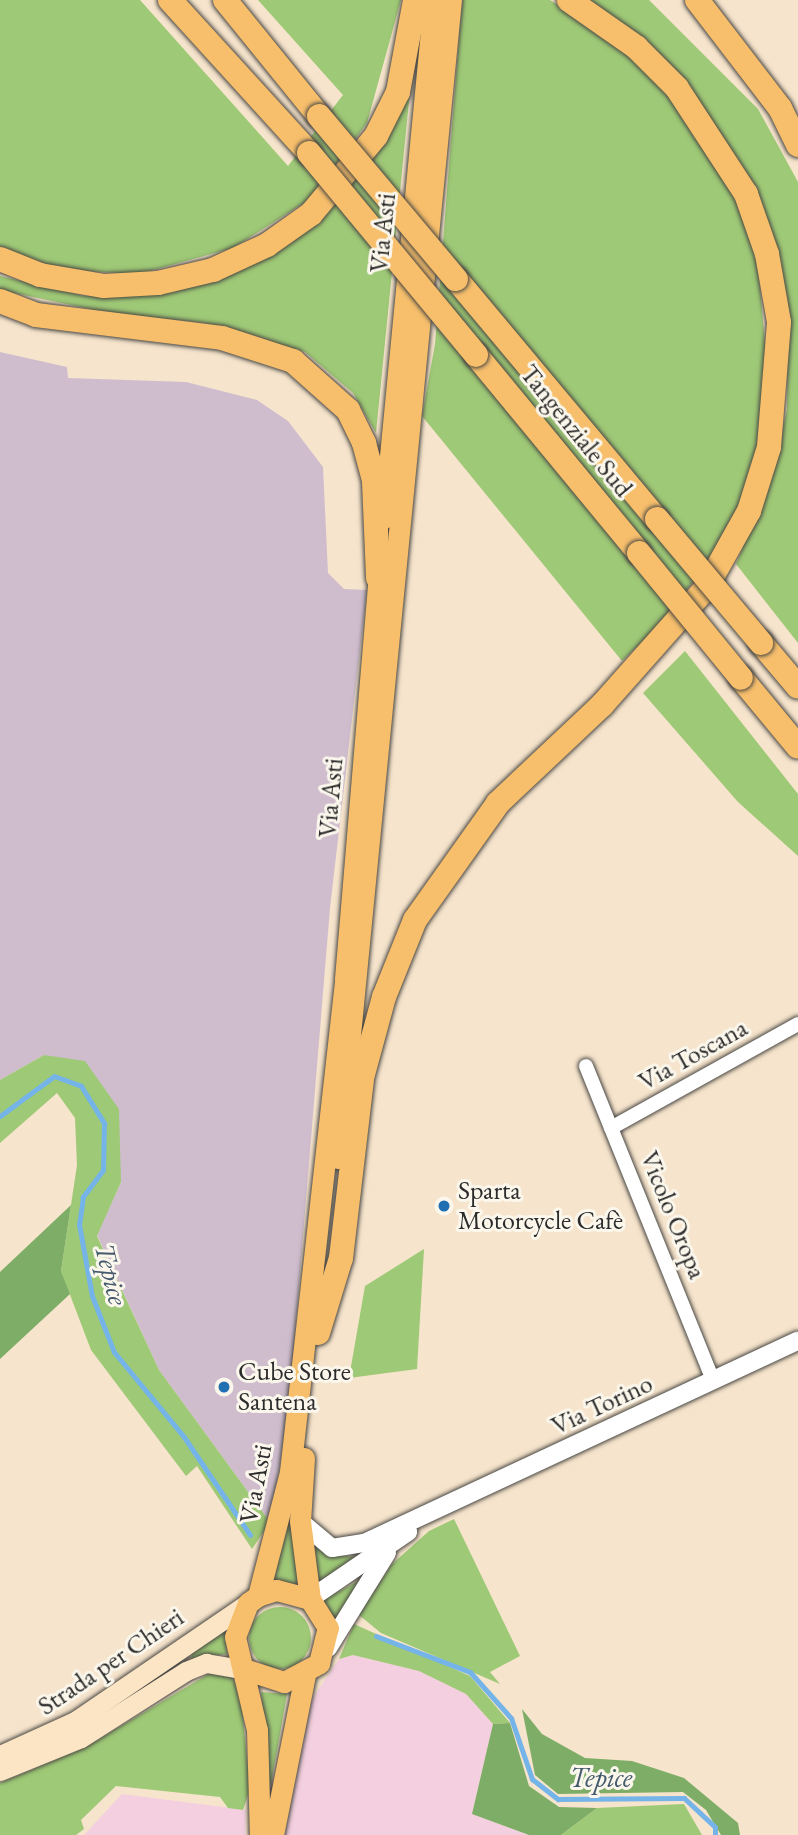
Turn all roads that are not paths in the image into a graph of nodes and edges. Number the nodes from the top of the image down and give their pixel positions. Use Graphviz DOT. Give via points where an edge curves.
graph roads {
  1 [pos="170,0"];
  2 [pos="187,0"];
  3 [pos="225,0"];
  4 [pos="415,0"];
  5 [pos="434,0"];
  6 [pos="451,0"];
  7 [pos="569,0"];
  8 [pos="697,0"];
  9 [pos="798,145"];
  10 [pos="309,153"];
  11 [pos="0,259"];
  12 [pos="0,301"];
  13 [pos="378,578"];
  14 [pos="798,687"];
  15 [pos="798,747"];
  16 [pos="798,1024"];
  17 [pos="586,1066"];
  18 [pos="611,1128"];
  19 [pos="318,1333"];
  20 [pos="798,1341"];
  21 [pos="713,1381"];
  22 [pos="429,1517"];
  23 [pos="300,1521"];
  24 [pos="395,1542"];
  25 [pos="310,1599"];
  26 [pos="253,1600"];
  27 [pos="328,1648"];
  28 [pos="247,1670"];
  29 [pos="305,1675"];
  30 [pos="0,1755"];
  31 [pos="0,1771"];
  32 [pos="260,1835"];
  33 [pos="273,1835"];
  1 -- 10 [label="highway"];
  2 -- 10 [label="highway"];
  3 -- 14 [label="highway, Tangenziale Sud, bridge"];
  4 -- 11 [label="highway" via="398,92 376,135 311,214 267,245 213,270 158,283 104,286 40,275"];
  5 -- 13 [label="main road, Via Asti"];
  6 -- 19 [label="main road, Via Asti" via="361,966"];
  7 -- 19 [label="highway" via="636,47 677,88 746,194 767,254 779,322 769,447 748,511 706,588 602,705 498,803 415,920 384,997 362,1078 341,1258"];
  8 -- 9 [label="highway" via="780,108"];
  10 -- 15 [label="highway, Tangenziale Sud, bridge"];
  12 -- 13 [label="highway" via="36,315 222,338 293,361 348,410 364,443 374,481"];
  13 -- 26 [label="main road, Via Asti" via="345,979 290,1472"];
  16 -- 18 [label="street, Via Toscana"];
  17 -- 18 [label="street, Vicolo Oropa"];
  18 -- 21 [label="street, Vicolo Oropa"];
  19 -- 23 [label="main road, Via Asti"];
  20 -- 21 [label="street, Via Torino"];
  21 -- 22 [label="street, Via Torino"];
  22 -- 23 [label="street, Via Torino" via="342,1549 322,1544"];
  22 -- 24 [label="street, Via Torino"];
  23 -- 25 [label="main road, Via Asti"];
  24 -- 25 [label="street, Via Torino"];
  24 -- 27 [label="street, Via Torino"];
  25 -- 26 [label="main road" via="276,1590"];
  25 -- 27 [label="main road" via="328,1628"];
  26 -- 28 [label="main road" via="235,1637"];
  26 -- 30 [label="main road, Strada per Chieri" via="75,1721"];
  27 -- 29 [label="main road"];
  28 -- 29 [label="main road" via="284,1682"];
  28 -- 31 [label="main road, Strada per Chieri" via="206,1663 186,1671 81,1738"];
  28 -- 32 [label="main road"];
  29 -- 33 [label="main road"];
}
